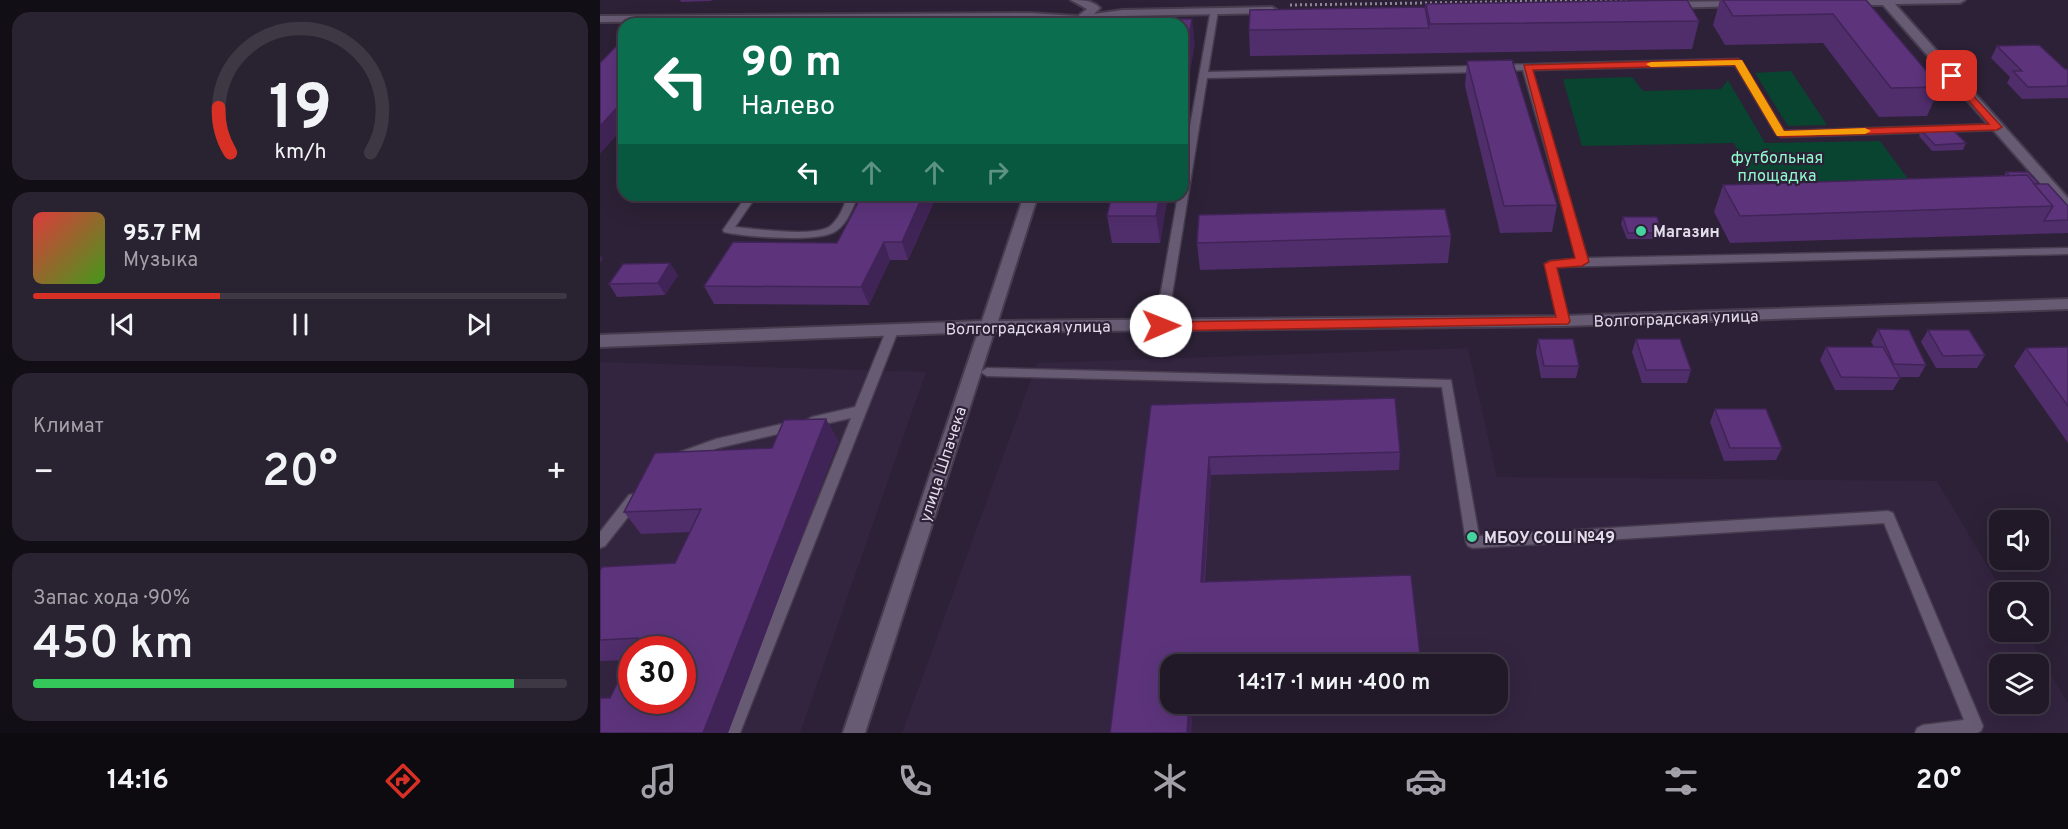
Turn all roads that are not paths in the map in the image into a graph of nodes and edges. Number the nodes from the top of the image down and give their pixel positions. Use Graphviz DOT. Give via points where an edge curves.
graph roads {
  1 [pos="1071,0"];
  2 [pos="1076,0"];
  3 [pos="1960,0"];
  4 [pos="1886,1"];
  5 [pos="1839,2"];
  6 [pos="1757,3"];
  7 [pos="1650,5"];
  8 [pos="1285,8"];
  9 [pos="1214,11"];
  10 [pos="1040,17"];
  11 [pos="964,18"];
  12 [pos="1047,18"];
  13 [pos="1082,18"];
  14 [pos="1097,18"];
  15 [pos="600,19"];
  16 [pos="618,19"];
  17 [pos="1527,68"];
  18 [pos="1203,75"];
  19 [pos="1997,127"];
  20 [pos="1188,165"];
  21 [pos="748,201"];
  22 [pos="850,201"];
  23 [pos="1029,201"];
  24 [pos="1182,201"];
  25 [pos="2068,206"];
  26 [pos="2068,251"];
  27 [pos="1582,262"];
  28 [pos="2068,304"];
  29 [pos="1563,321"];
  30 [pos="1161,326"];
  31 [pos="988,327"];
  32 [pos="892,331"];
  33 [pos="600,341"];
  34 [pos="987,372"];
  35 [pos="860,411"];
  36 [pos="671,462"];
  37 [pos="640,492"];
  38 [pos="600,542"];
  39 [pos="732,733"];
  40 [pos="854,733"];
  41 [pos="1923,733"];
  1 -- 10 [label="street"];
  2 -- 13 [label="street" via="1095,8"];
  3 -- 4 [label="street"];
  4 -- 5 [label="street"];
  4 -- 19 [label="street"];
  6 -- 7 [label="street"];
  8 -- 9 [label="street"];
  9 -- 14 [label="street" via="1122,13"];
  9 -- 18 [label="lane"];
  10 -- 11 [label="street"];
  10 -- 12 [label="street"];
  15 -- 16 [label="street"];
  17 -- 18 [label="lane"];
  17 -- 19 [label="lane" via="1738,62 1781,134"];
  17 -- 27 [label="lane"];
  18 -- 20 [label="lane"];
  19 -- 25 [label="street"];
  21 -- 22 [label="lane" via="728,230 831,230 843,219"];
  23 -- 31 [label="street, улица Шпачека"];
  24 -- 30 [label="lane"];
  26 -- 27 [label="lane"];
  27 -- 29 [label="lane" via="1550,264"];
  28 -- 29 [label="street, Волгоградская улица"];
  29 -- 30 [label="street, Волгоградская улица"];
  30 -- 31 [label="street, Волгоградская улица"];
  31 -- 32 [label="street, Волгоградская улица"];
  31 -- 40 [label="street, улица Шпачека"];
  32 -- 33 [label="street, Волгоградская улица"];
  32 -- 35 [label="lane"];
  34 -- 41 [label="lane" via="1447,383 1473,542 1888,517 1975,726"];
  35 -- 36 [label="lane" via="716,444"];
  35 -- 39 [label="lane"];
  37 -- 38 [label="lane"];
}
